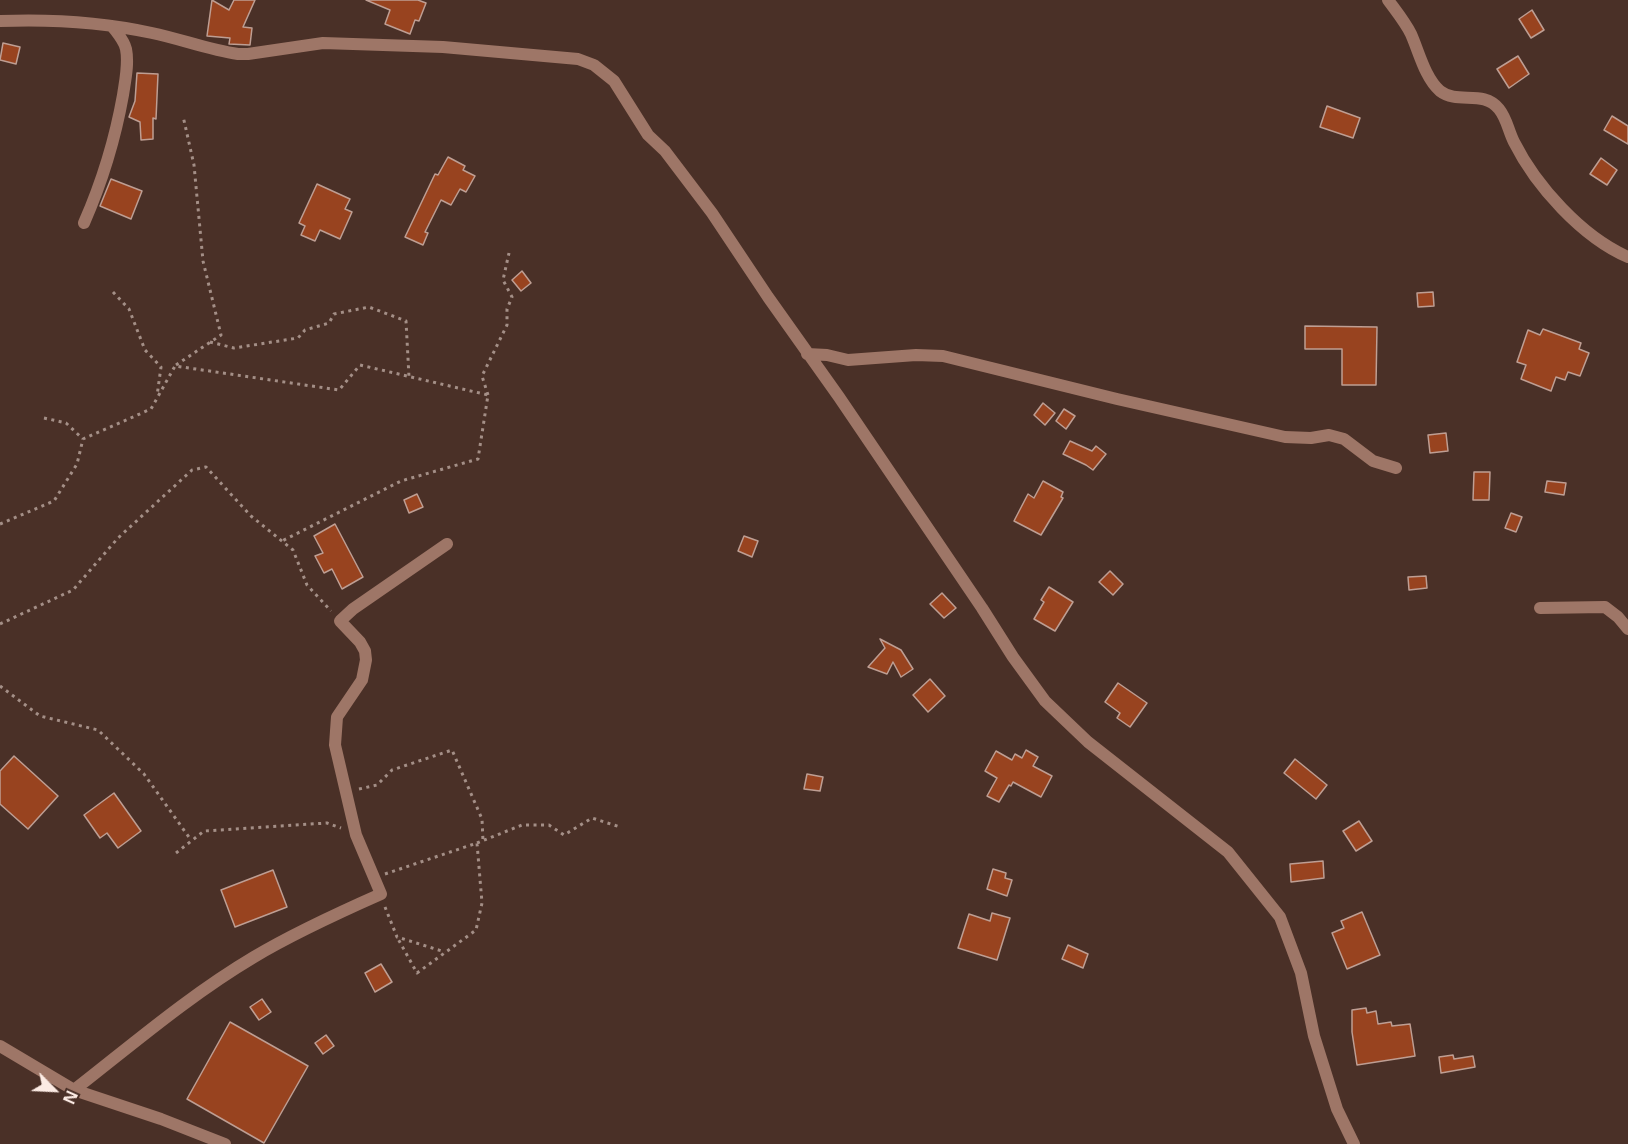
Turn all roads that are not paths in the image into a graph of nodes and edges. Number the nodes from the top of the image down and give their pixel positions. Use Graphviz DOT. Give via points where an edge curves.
graph roads {
  1 [pos="1388,0"];
  2 [pos="0,21"];
  3 [pos="112,26"];
  4 [pos="84,223"];
  5 [pos="1628,257"];
  6 [pos="807,354"];
  7 [pos="1396,468"];
  8 [pos="447,544"];
  9 [pos="1540,608"];
  10 [pos="1628,629"];
  11 [pos="0,1047"];
  12 [pos="74,1090"];
  13 [pos="225,1144"];
  14 [pos="1354,1144"];
  1 -- 5 [label="street" via="1440,90 1452,97 1481,98 1497,106 1514,141 1551,196 1578,224"];
  2 -- 3 [label="street"];
  3 -- 4 [label="street" via="126,50 126,80 107,163"];
  3 -- 6 [label="street" via="238,54 323,43 361,44 578,59 594,65 614,81 648,135 712,213"];
  6 -- 7 [label="street" via="848,360 916,354 943,356 1285,437 1329,435 1344,439 1373,461"];
  6 -- 14 [label="street" via="1046,701 1088,742 1228,852 1280,917 1301,973 1314,1036 1337,1109"];
  8 -- 12 [label="street" via="340,621 360,642 366,660 362,680 337,717 335,745 356,835 381,894 253,958 170,1014"];
  9 -- 10 [label="street" via="1605,607"];
  11 -- 12 [label="street"];
  12 -- 13 [label="street"];
}
